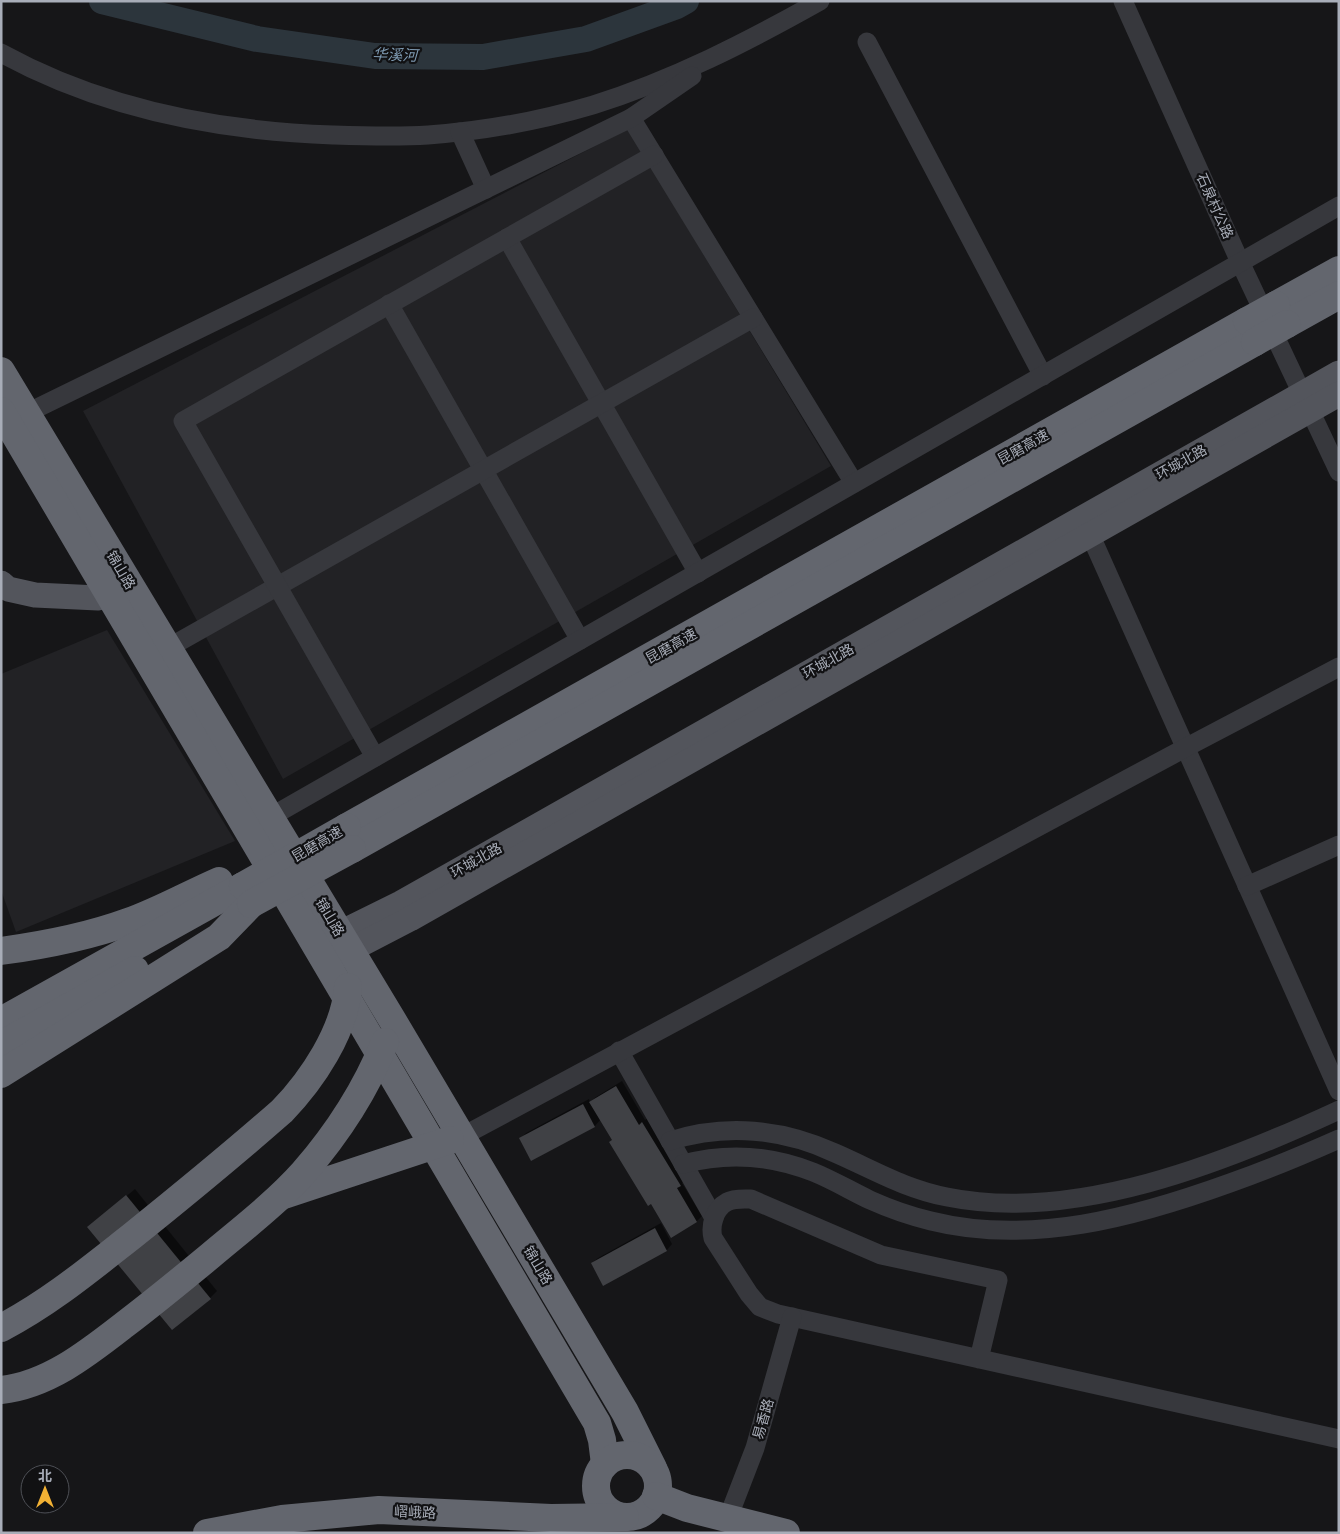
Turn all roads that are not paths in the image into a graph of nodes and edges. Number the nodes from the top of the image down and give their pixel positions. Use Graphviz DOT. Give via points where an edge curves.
graph roads {
  1 [pos="820,1"];
  2 [pos="1123,1"];
  3 [pos="867,42"];
  4 [pos="733,47"];
  5 [pos="1,53"];
  6 [pos="631,118"];
  7 [pos="460,132"];
  8 [pos="654,155"];
  9 [pos="486,188"];
  10 [pos="1339,206"];
  11 [pos="507,238"];
  12 [pos="1240,262"];
  13 [pos="1339,270"];
  14 [pos="1339,295"];
  15 [pos="389,304"];
  16 [pos="1282,314"];
  17 [pos="753,318"];
  18 [pos="1251,332"];
  19 [pos="1,370"];
  20 [pos="1339,373"];
  21 [pos="1043,376"];
  22 [pos="1339,394"];
  23 [pos="1306,402"];
  24 [pos="601,404"];
  25 [pos="14,412"];
  26 [pos="483,470"];
  27 [pos="1339,472"];
  28 [pos="854,484"];
  29 [pos="1086,526"];
  30 [pos="698,573"];
  31 [pos="1,584"];
  32 [pos="278,586"];
  33 [pos="120,590"];
  34 [pos="580,640"];
  35 [pos="168,648"];
  36 [pos="1339,667"];
  37 [pos="1185,748"];
  38 [pos="375,757"];
  39 [pos="259,824"];
  40 [pos="347,832"];
  41 [pos="1339,845"];
  42 [pos="1247,886"];
  43 [pos="243,888"];
  44 [pos="333,948"];
  45 [pos="1,951"];
  46 [pos="347,998"];
  47 [pos="1,1021"];
  48 [pos="392,1021"];
  49 [pos="1,1045"];
  50 [pos="619,1051"];
  51 [pos="380,1055"];
  52 [pos="1,1074"];
  53 [pos="1339,1091"];
  54 [pos="1339,1110"];
  55 [pos="461,1136"];
  56 [pos="1339,1139"];
  57 [pos="670,1141"];
  58 [pos="434,1146"];
  59 [pos="683,1164"];
  60 [pos="282,1195"];
  61 [pos="714,1218"];
  62 [pos="785,1316"];
  63 [pos="1,1328"];
  64 [pos="979,1359"];
  65 [pos="1,1390"];
  66 [pos="1339,1438"];
  67 [pos="653,1468"];
  68 [pos="601,1470"];
  69 [pos="641,1509"];
  70 [pos="551,1518"];
  71 [pos="721,1526"];
  72 [pos="207,1533"];
  73 [pos="786,1533"];
  1 -- 4 [label="street"];
  2 -- 12 [label="street, 石泉村公路"];
  3 -- 21 [label="street"];
  4 -- 6 [label="street"];
  4 -- 7 [label="street" via="670,76 594,104 522,123"];
  5 -- 7 [label="street" via="43,75 104,98 208,123 318,134 402,136"];
  6 -- 8 [label="street"];
  6 -- 9 [label="street"];
  7 -- 9 [label="street"];
  8 -- 11 [label="street"];
  8 -- 17 [label="street"];
  9 -- 25 [label="street"];
  10 -- 12 [label="street"];
  11 -- 15 [label="street"];
  11 -- 24 [label="street"];
  12 -- 21 [label="street"];
  12 -- 23 [label="street, 石泉村公路"];
  13 -- 16 [label="highway, 昆磨高速"];
  14 -- 16 [label="highway, 昆磨高速"];
  15 -- 26 [label="street"];
  15 -- 32 [label="street" via="183,420"];
  16 -- 18 [label="highway, 昆磨高速, bridge"];
  17 -- 24 [label="street"];
  17 -- 28 [label="street"];
  18 -- 40 [label="highway, 昆磨高速"];
  18 -- 40 [label="highway, 昆磨高速" via="441,776"];
  19 -- 25 [label="highway, 锦山路"];
  20 -- 23 [label="main road, 环城北路"];
  21 -- 28 [label="street"];
  22 -- 23 [label="main road, 环城北路"];
  23 -- 27 [label="street, 石泉村公路"];
  23 -- 29 [label="main road, 环城北路"];
  24 -- 26 [label="street"];
  24 -- 30 [label="street"];
  25 -- 33 [label="highway, 锦山路"];
  26 -- 32 [label="street"];
  26 -- 34 [label="street"];
  28 -- 30 [label="street"];
  29 -- 37 [label="street"];
  29 -- 44 [label="main road, 环城北路" via="410,919"];
  30 -- 34 [label="street"];
  31 -- 33 [label="main road" via="35,596 98,598"];
  32 -- 35 [label="street"];
  32 -- 38 [label="street"];
  33 -- 35 [label="highway, 锦山路"];
  33 -- 39 [label="highway, 锦山路"];
  34 -- 38 [label="street"];
  35 -- 39 [label="highway, 锦山路"];
  36 -- 37 [label="street"];
  37 -- 42 [label="street"];
  37 -- 50 [label="street"];
  38 -- 39 [label="street"];
  39 -- 44 [label="highway, 锦山路"];
  40 -- 43 [label="highway, 昆磨高速, bridge"];
  41 -- 42 [label="street"];
  42 -- 53 [label="street"];
  43 -- 45 [label="highway" via="84,936"];
  43 -- 47 [label="highway, 昆磨高速"];
  43 -- 49 [label="highway, 昆磨高速"];
  43 -- 52 [label="highway" via="219,937"];
  44 -- 46 [label="highway, 锦山路"];
  44 -- 48 [label="highway, 锦山路"];
  46 -- 51 [label="highway, 锦山路"];
  46 -- 63 [label="highway" via="320,1061 282,1111 55,1296"];
  48 -- 51 [label="highway"];
  48 -- 55 [label="highway, 锦山路"];
  50 -- 55 [label="street"];
  50 -- 57 [label="street"];
  51 -- 58 [label="highway, 锦山路"];
  51 -- 60 [label="highway" via="341,1124"];
  54 -- 57 [label="street" via="1253,1146 1140,1185 1083,1197 1015,1204 947,1198 920,1191 812,1144 760,1131 709,1131"];
  55 -- 58 [label="highway"];
  55 -- 67 [label="highway, 锦山路" via="625,1412"];
  56 -- 59 [label="street" via="1263,1171 1165,1205 1096,1222 1028,1230 968,1228 916,1217 814,1173 774,1160 724,1156"];
  57 -- 59 [label="street"];
  58 -- 60 [label="highway"];
  58 -- 68 [label="highway, 锦山路" via="597,1423 602,1440"];
  59 -- 61 [label="street"];
  60 -- 65 [label="highway" via="111,1335 36,1382"];
  61 -- 62 [label="street" via="711,1231 714,1238 749,1294 760,1307"];
  61 -- 64 [label="street" via="728,1201 752,1199 881,1255 998,1280"];
  62 -- 64 [label="street"];
  62 -- 71 [label="street, 易香路" via="755,1448"];
  64 -- 66 [label="street"];
  67 -- 68 [label="highway" via="645,1460 630,1455 614,1457"];
  67 -- 69 [label="highway, 锦山路" via="658,1488"];
  68 -- 69 [label="highway, 锦山路" via="597,1494 600,1502 612,1513"];
  68 -- 70 [label="highway" via="574,1505"];
  69 -- 70 [label="highway, 嶍峨路"];
  69 -- 71 [label="highway, 嶍峨路" via="687,1508"];
  70 -- 72 [label="highway, 嶍峨路" via="379,1510 282,1518"];
  71 -- 73 [label="highway, 嶍峨路"];
}
